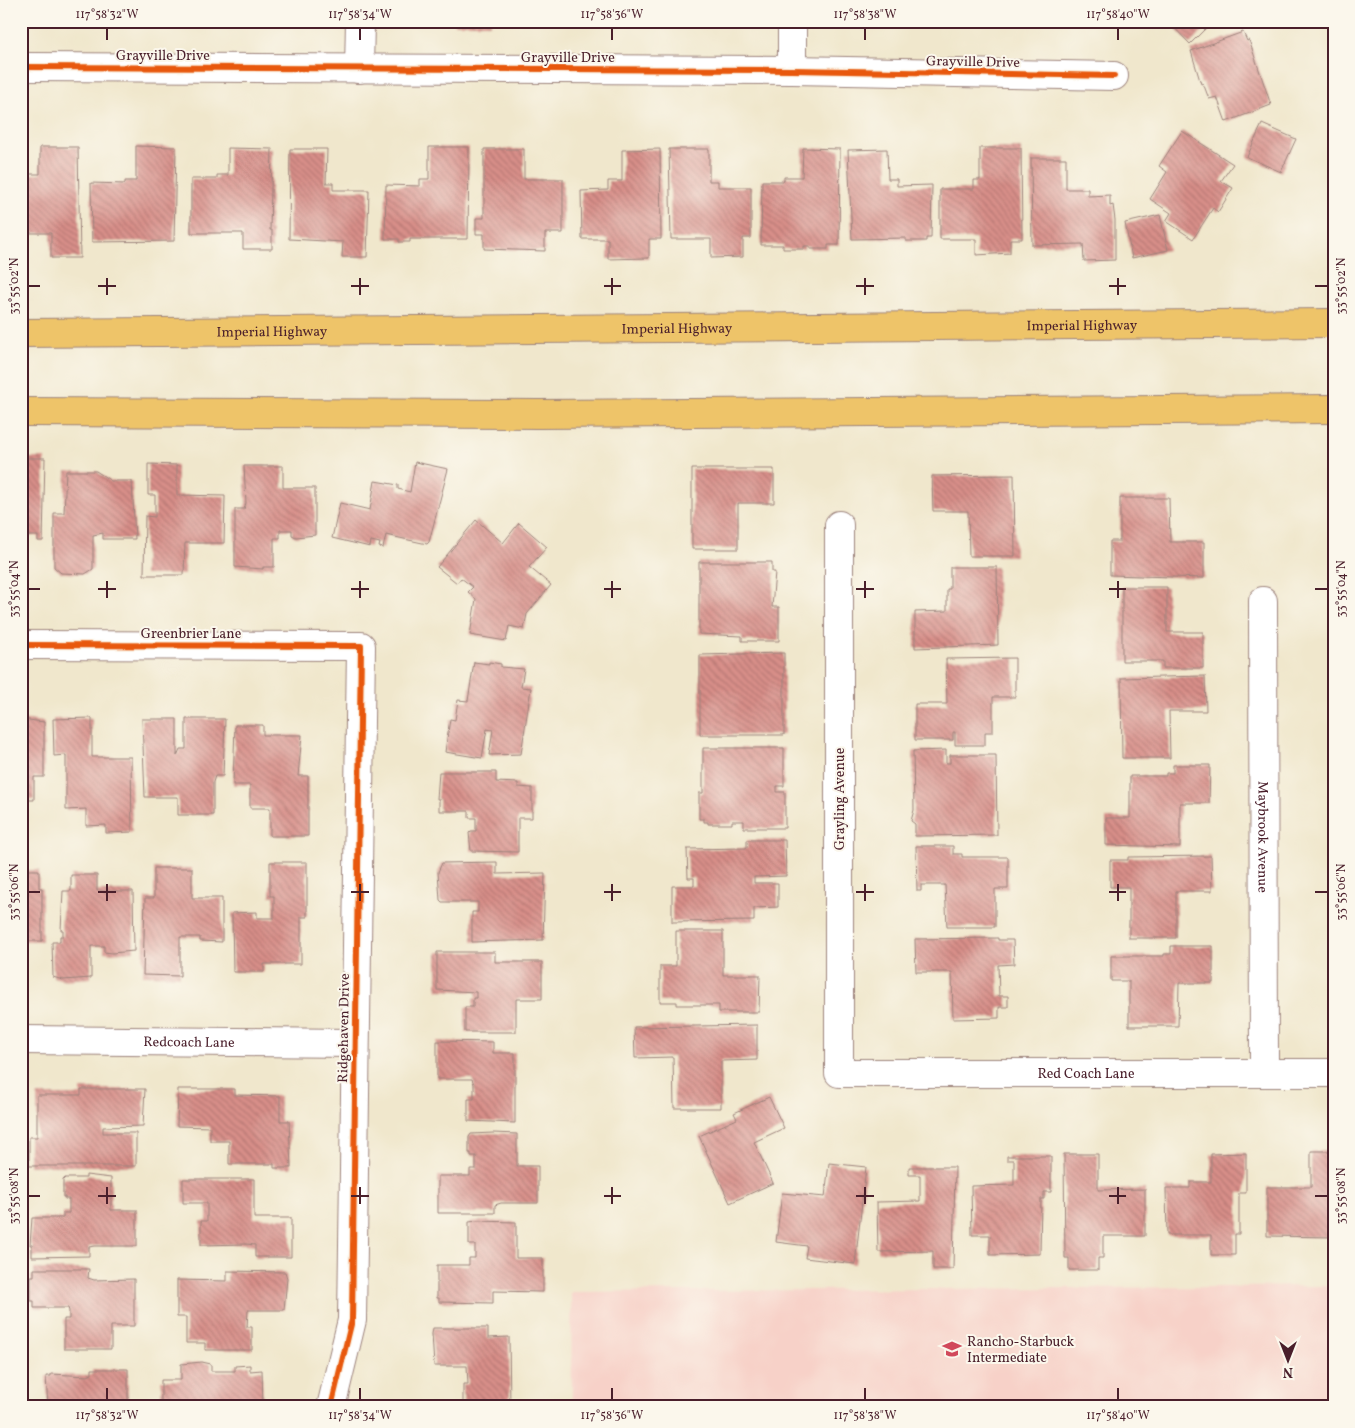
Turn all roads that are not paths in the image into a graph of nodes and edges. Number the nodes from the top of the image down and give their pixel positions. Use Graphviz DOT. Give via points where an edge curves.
graph roads {
  1 [pos="360,21"];
  2 [pos="792,21"];
  3 [pos="21,68"];
  4 [pos="359,69"];
  5 [pos="792,70"];
  6 [pos="1114,76"];
  7 [pos="1334,324"];
  8 [pos="21,333"];
  9 [pos="1334,409"];
  10 [pos="21,412"];
  11 [pos="839,525"];
  12 [pos="1263,601"];
  13 [pos="21,644"];
  14 [pos="361,646"];
  15 [pos="21,1040"];
  16 [pos="355,1043"];
  17 [pos="840,1073"];
  18 [pos="1264,1073"];
  19 [pos="1334,1073"];
  20 [pos="332,1407"];
  1 -- 4 [label="street"];
  2 -- 5 [label="street"];
  3 -- 4 [label="street, Grayville Drive"];
  4 -- 5 [label="street, Grayville Drive"];
  5 -- 6 [label="street, Grayville Drive"];
  7 -- 8 [label="main road, Imperial Highway"];
  9 -- 10 [label="main road" via="538,414"];
  11 -- 17 [label="street, Grayling Avenue"];
  12 -- 18 [label="street, Maybrook Avenue"];
  13 -- 14 [label="street, Greenbrier Lane"];
  14 -- 16 [label="street, Ridgehaven Drive"];
  15 -- 16 [label="street, Redcoach Lane"];
  16 -- 20 [label="street, Ridgehaven Drive" via="352,1320"];
  17 -- 18 [label="street, Red Coach Lane"];
  18 -- 19 [label="street, Red Coach Lane"];
}
